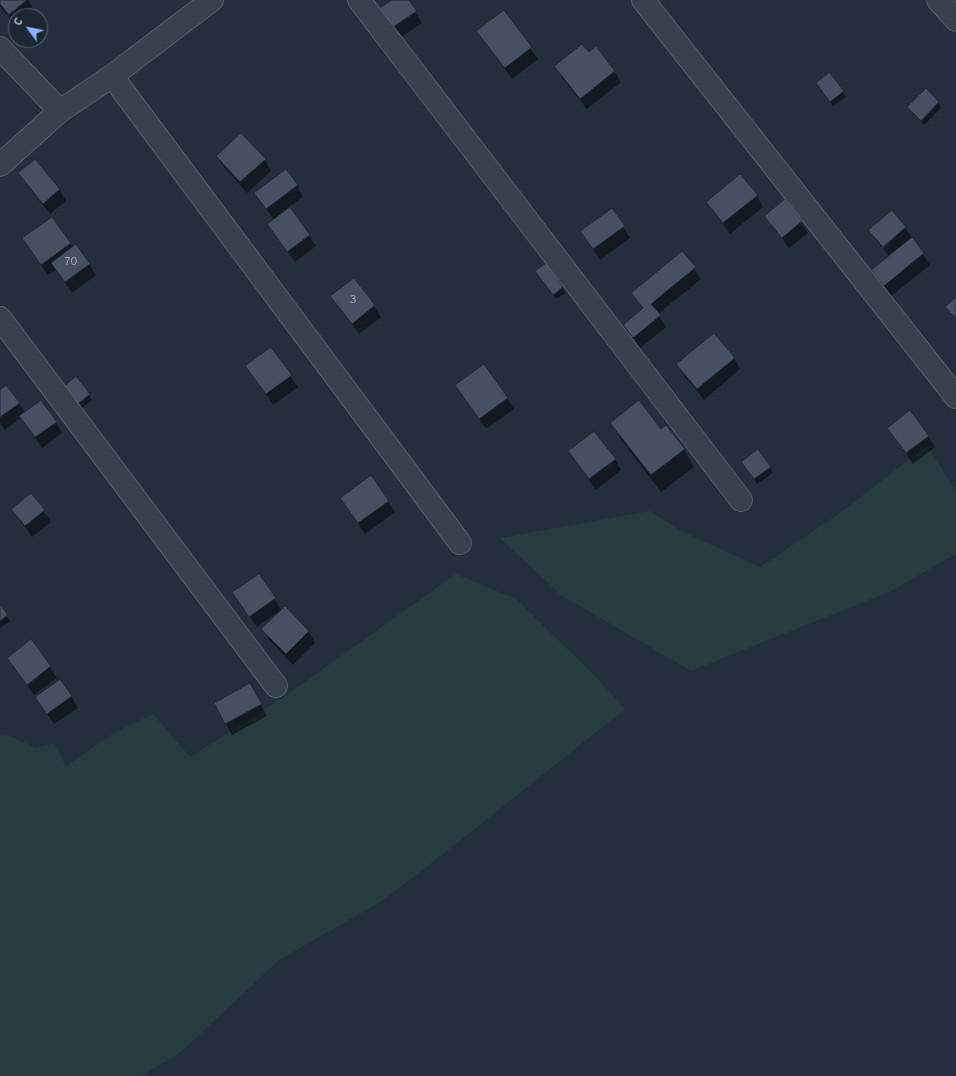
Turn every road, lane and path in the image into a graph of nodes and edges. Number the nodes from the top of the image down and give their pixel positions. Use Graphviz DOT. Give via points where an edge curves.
graph roads {
  1 [pos="212,0"];
  2 [pos="359,0"];
  3 [pos="643,0"];
  4 [pos="938,0"];
  5 [pos="956,20"];
  6 [pos="0,48"];
  7 [pos="112,76"];
  8 [pos="60,110"];
  9 [pos="0,165"];
  10 [pos="0,318"];
  11 [pos="956,397"];
  12 [pos="741,500"];
  13 [pos="460,543"];
  14 [pos="276,686"];
  1 -- 7 [label="street"];
  2 -- 12 [label="street"];
  3 -- 11 [label="street"];
  4 -- 5 [label="street"];
  6 -- 8 [label="street"];
  7 -- 8 [label="street"];
  7 -- 13 [label="street"];
  8 -- 9 [label="street"];
  10 -- 14 [label="street"];
}
